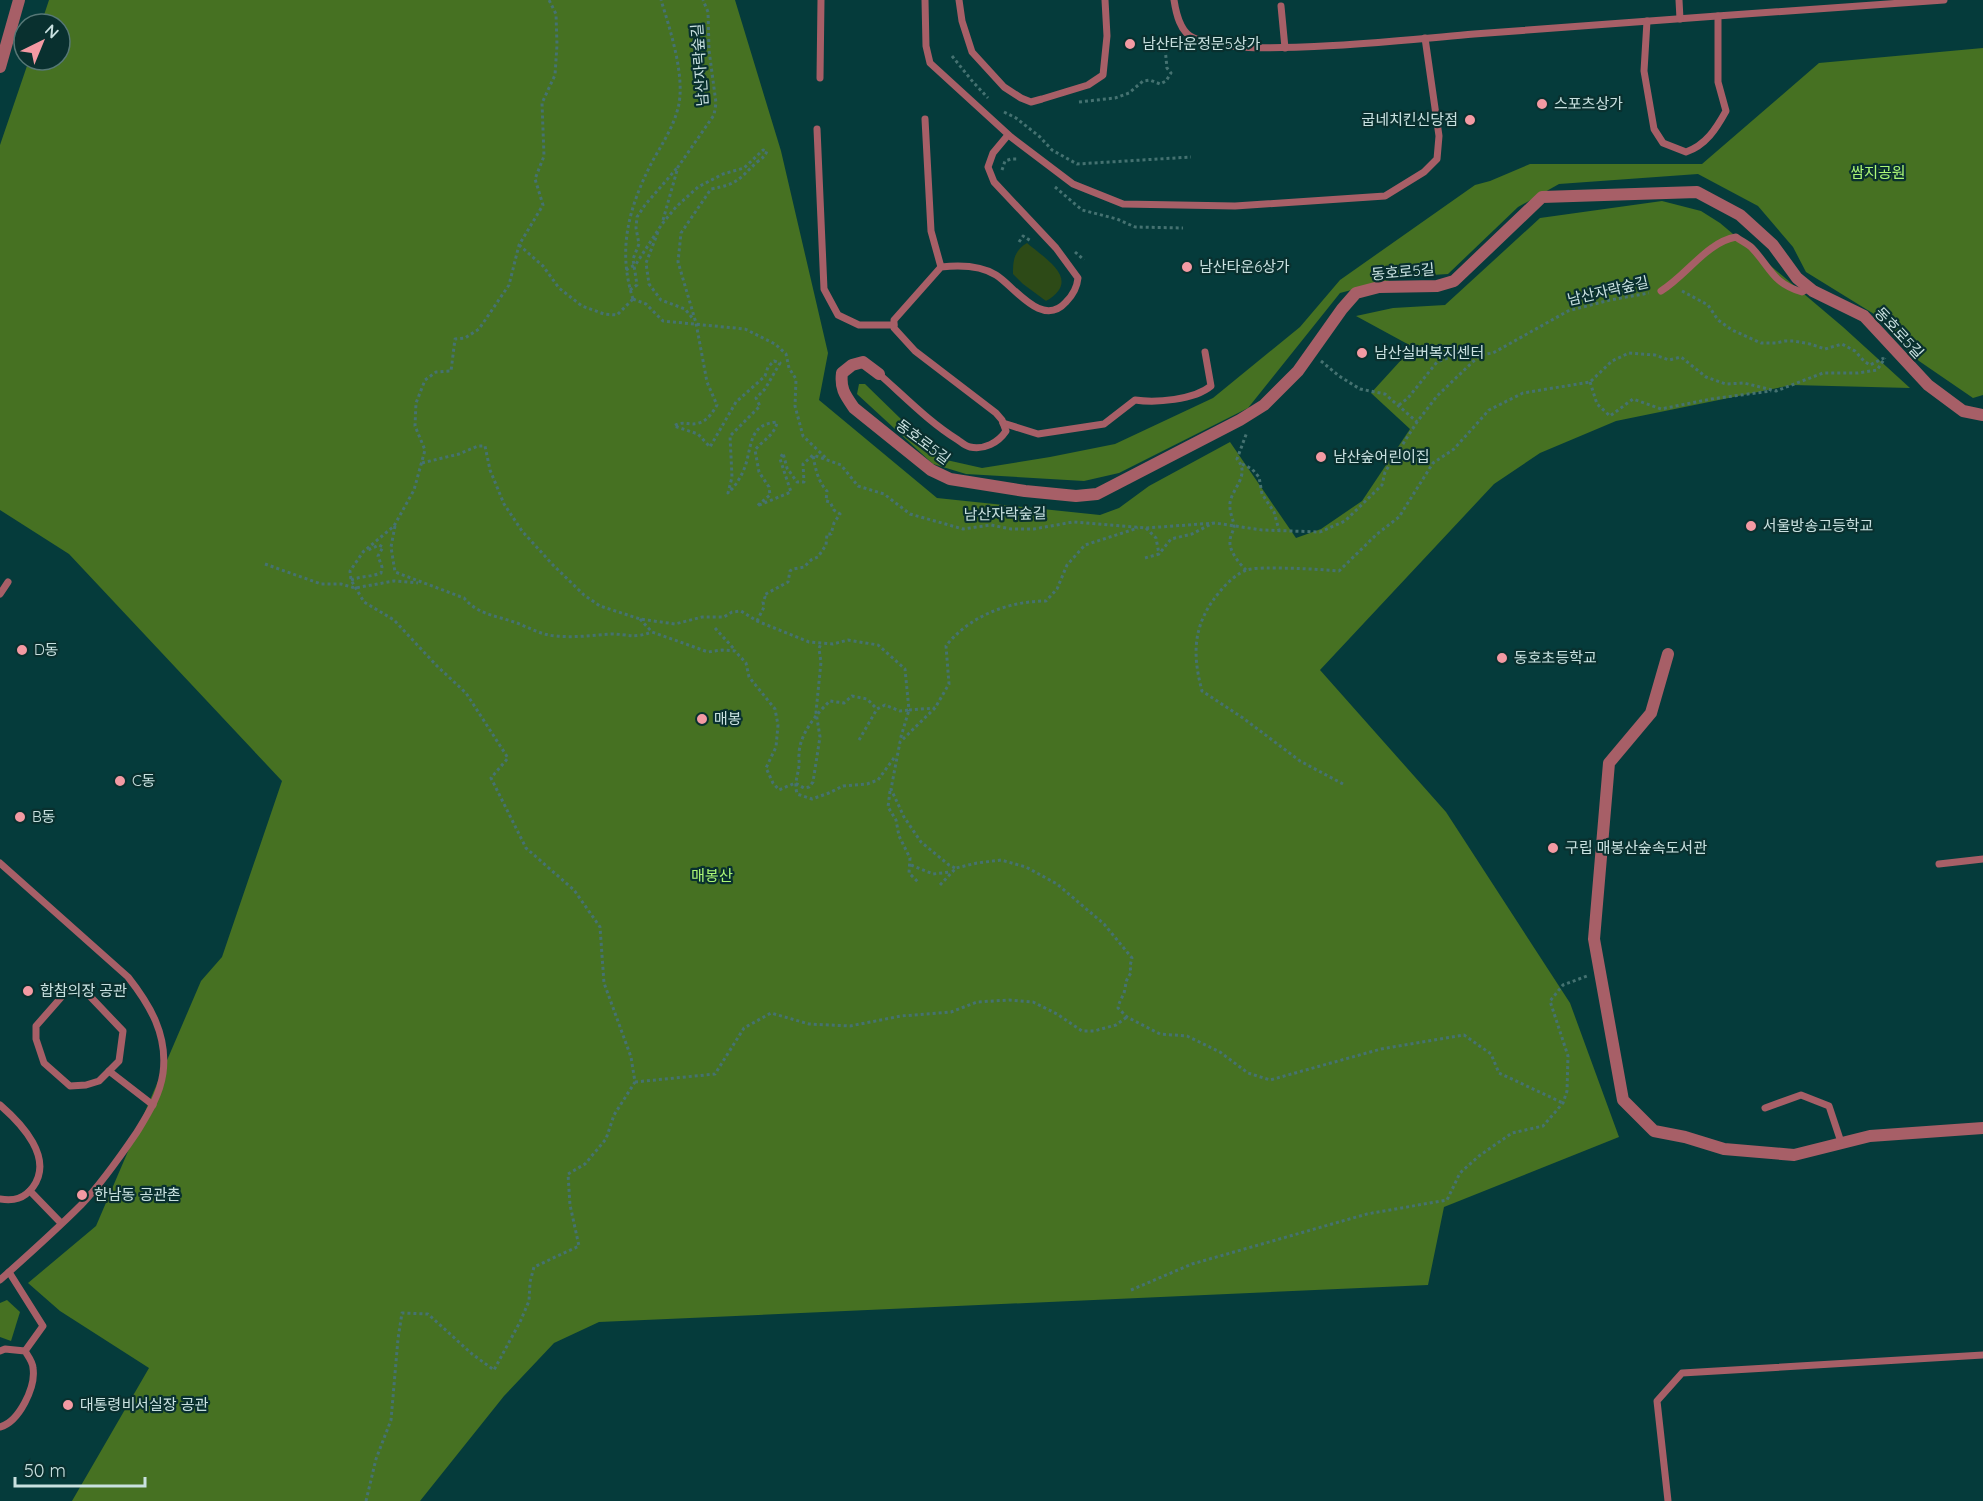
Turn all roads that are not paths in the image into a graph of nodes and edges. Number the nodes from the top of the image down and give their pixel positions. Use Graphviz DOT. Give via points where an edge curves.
graph roads {
  1 [pos="19,0"];
  2 [pos="821,0"];
  3 [pos="926,0"];
  4 [pos="959,0"];
  5 [pos="1105,0"];
  6 [pos="1174,0"];
  7 [pos="1679,0"];
  8 [pos="1944,0"];
  9 [pos="1281,6"];
  10 [pos="1718,16"];
  11 [pos="1680,19"];
  12 [pos="1647,21"];
  13 [pos="1425,38"];
  14 [pos="1285,48"];
  15 [pos="0,67"];
  16 [pos="820,78"];
  17 [pos="925,119"];
  18 [pos="817,129"];
  19 [pos="1008,135"];
  20 [pos="941,267"];
  21 [pos="1809,288"];
  22 [pos="1661,291"];
  23 [pos="894,325"];
  24 [pos="1205,352"];
  25 [pos="879,374"];
  26 [pos="1983,415"];
  27 [pos="1003,423"];
  28 [pos="8,582"];
  29 [pos="0,594"];
  30 [pos="1668,654"];
  31 [pos="1983,859"];
  32 [pos="0,863"];
  33 [pos="1939,864"];
  34 [pos="109,1071"];
  35 [pos="0,1105"];
  36 [pos="153,1105"];
  37 [pos="1765,1108"];
  38 [pos="1983,1128"];
  39 [pos="1841,1142"];
  40 [pos="30,1191"];
  41 [pos="0,1199"];
  42 [pos="61,1223"];
  43 [pos="9,1272"];
  44 [pos="0,1281"];
  45 [pos="0,1351"];
  46 [pos="25,1351"];
  47 [pos="1983,1355"];
  48 [pos="0,1427"];
  49 [pos="1668,1501"];
  1 -- 15 [label="street"];
  2 -- 16 [label="lane"];
  3 -- 19 [label="lane" via="930,63"];
  4 -- 5 [label="lane" via="972,52 1004,87 1031,102 1088,85 1103,75"];
  6 -- 14 [label="lane" via="1183,28 1194,38 1220,45"];
  7 -- 11 [label="lane"];
  8 -- 10 [label="lane"];
  9 -- 14 [label="lane"];
  10 -- 11 [label="lane"];
  10 -- 12 [label="lane" via="1718,82 1726,111 1699,147 1686,152 1663,142 1654,129 1644,71"];
  11 -- 12 [label="lane"];
  12 -- 13 [label="lane"];
  13 -- 14 [label="lane"];
  13 -- 19 [label="lane" via="1439,136 1437,159 1424,172 1385,196 1235,206 1124,204 1073,184"];
  17 -- 20 [label="lane" via="931,231"];
  18 -- 23 [label="lane" via="824,289 838,315 859,325"];
  19 -- 20 [label="lane" via="993,153 988,167 994,182 1056,248 1078,278 1072,296 1053,310 1035,308 997,275 982,269"];
  20 -- 23 [label="lane" via="894,320"];
  21 -- 22 [label="lane" via="1802,292 1791,289 1774,278 1751,247 1736,237 1724,239"];
  21 -- 25 [label="street, 동호로5길" via="1740,214 1697,192 1542,197 1454,281 1437,286 1379,287 1356,293 1298,371 1254,412 1097,494 1076,496 950,479 931,470 854,408 845,395 842,373 849,367 863,362"];
  21 -- 26 [label="street, 동호로5길" via="1864,316 1928,385 1963,411"];
  23 -- 27 [label="lane" via="915,351 996,413"];
  24 -- 27 [label="lane" via="1211,386 1202,394 1151,402 1135,400 1104,424 1038,434"];
  25 -- 27 [label="lane" via="944,433 967,447 981,448 1000,440 1006,431"];
  28 -- 29 [label="lane"];
  30 -- 39 [label="street" via="1651,713 1608,763 1594,939 1623,1100 1654,1131 1724,1149 1794,1155"];
  31 -- 33 [label="lane"];
  32 -- 36 [label="lane" via="128,977 144,997 159,1027 162,1043 163,1073"];
  34 -- 34 [label="lane" via="119,1061 123,1031 84,990 65,993 36,1026 44,1063 70,1086 99,1081"];
  34 -- 36 [label="lane"];
  35 -- 40 [label="lane" via="22,1126 38,1153 40,1173"];
  36 -- 42 [label="lane" via="117,1161"];
  37 -- 39 [label="lane" via="1801,1095 1829,1106"];
  38 -- 39 [label="street" via="1870,1136"];
  40 -- 41 [label="lane" via="19,1198"];
  40 -- 42 [label="lane"];
  42 -- 43 [label="lane"];
  43 -- 44 [label="lane"];
  43 -- 46 [label="lane" via="43,1326"];
  45 -- 46 [label="lane"];
  46 -- 48 [label="lane" via="34,1369 30,1392 11,1421"];
  47 -- 49 [label="lane" via="1683,1373 1657,1401"];
}
